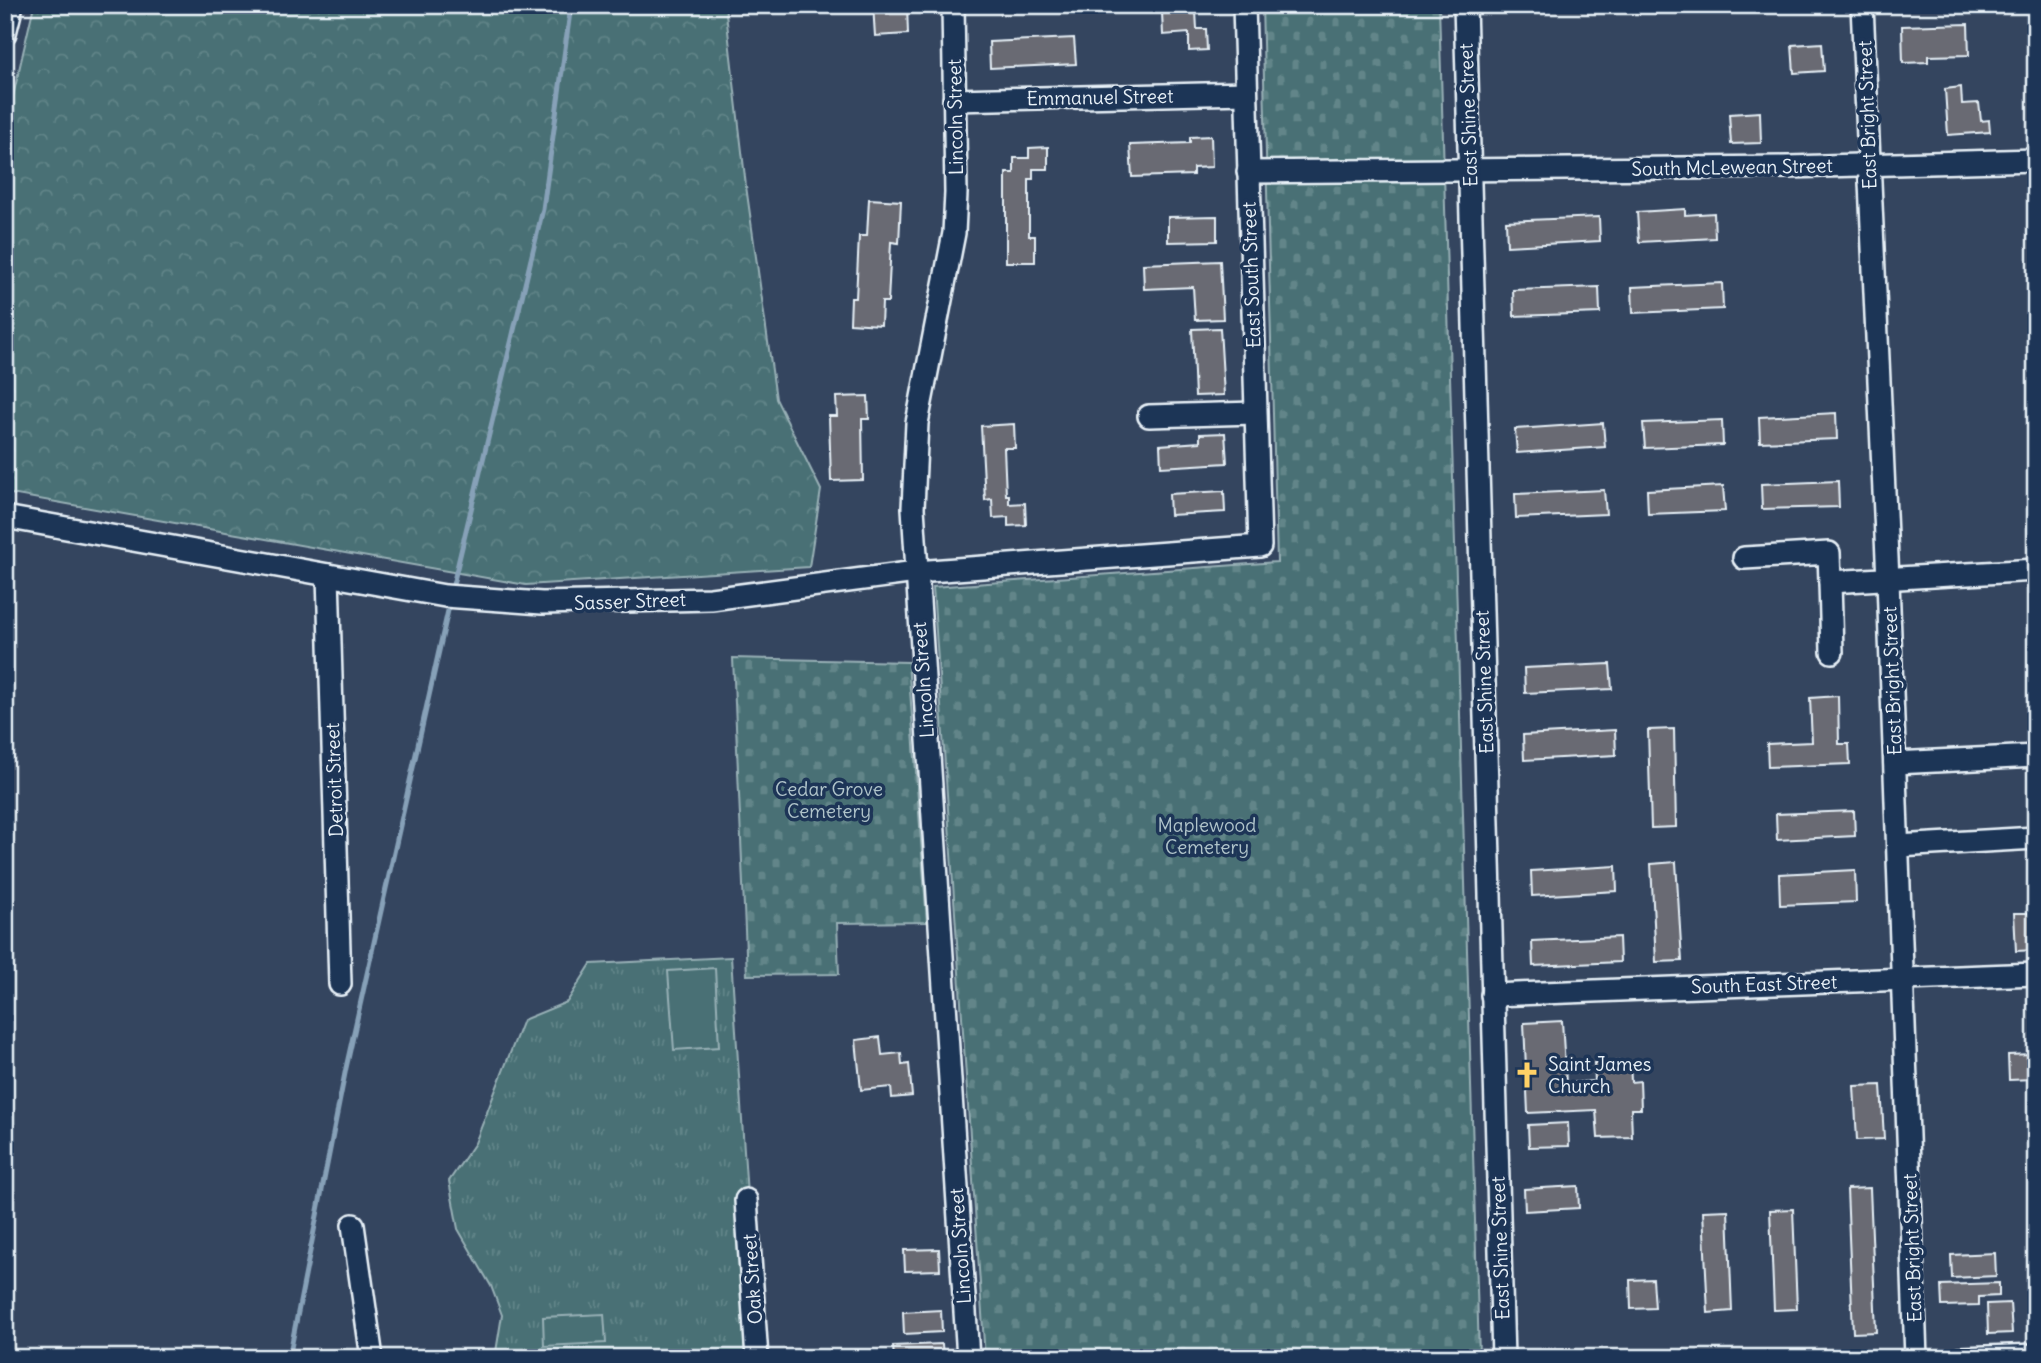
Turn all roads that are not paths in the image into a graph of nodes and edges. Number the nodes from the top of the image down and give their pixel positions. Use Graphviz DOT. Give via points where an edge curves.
graph roads {
  1 [pos="12,5"];
  2 [pos="953,5"];
  3 [pos="1244,5"];
  4 [pos="1465,5"];
  5 [pos="1862,5"];
  6 [pos="5,33"];
  7 [pos="1246,93"];
  8 [pos="954,100"];
  9 [pos="2036,159"];
  10 [pos="1869,164"];
  11 [pos="1248,172"];
  12 [pos="1469,172"];
  13 [pos="1255,413"];
  14 [pos="1149,416"];
  15 [pos="5,517"];
  16 [pos="1260,546"];
  17 [pos="1744,558"];
  18 [pos="2036,570"];
  19 [pos="916,572"];
  20 [pos="328,575"];
  21 [pos="1888,580"];
  22 [pos="1830,582"];
  23 [pos="1832,652"];
  24 [pos="2036,756"];
  25 [pos="1895,763"];
  26 [pos="2036,838"];
  27 [pos="1898,846"];
  28 [pos="2036,974"];
  29 [pos="1902,979"];
  30 [pos="340,984"];
  31 [pos="1492,995"];
  32 [pos="746,1200"];
  33 [pos="353,1225"];
  34 [pos="2036,1355"];
  35 [pos="372,1358"];
  36 [pos="757,1358"];
  37 [pos="968,1358"];
  38 [pos="1503,1358"];
  39 [pos="1916,1358"];
  40 [pos="1961,1358"];
  1 -- 6 [label="street"];
  2 -- 8 [label="street, Lincoln Street"];
  3 -- 7 [label="street, East South Street"];
  4 -- 12 [label="street, East Shine Street"];
  5 -- 10 [label="street, East Bright Street"];
  7 -- 8 [label="street, Emmanuel Street"];
  7 -- 11 [label="street, East South Street"];
  8 -- 19 [label="street, Lincoln Street" via="954,233 917,423"];
  9 -- 10 [label="street, South McLewean Street"];
  10 -- 12 [label="street, South McLewean Street"];
  10 -- 21 [label="street, East Bright Street"];
  11 -- 12 [label="street, South McLewean Street"];
  11 -- 13 [label="street, East South Street"];
  12 -- 31 [label="street, East Shine Street"];
  13 -- 14 [label="street"];
  13 -- 16 [label="street, East South Street"];
  15 -- 20 [label="street, Sasser Street"];
  16 -- 19 [label="street, Sasser Street"];
  17 -- 22 [label="street" via="1829,553"];
  18 -- 21 [label="street"];
  19 -- 20 [label="street, Sasser Street" via="711,599 542,603 445,596"];
  19 -- 37 [label="street, Lincoln Street"];
  20 -- 30 [label="street, Detroit Street"];
  21 -- 22 [label="street"];
  21 -- 25 [label="street, East Bright Street"];
  22 -- 23 [label="street"];
  24 -- 25 [label="street"];
  25 -- 27 [label="street, East Bright Street"];
  26 -- 27 [label="street"];
  27 -- 29 [label="street, East Bright Street"];
  28 -- 29 [label="street, South East Street"];
  29 -- 31 [label="street, South East Street"];
  29 -- 39 [label="street, East Bright Street"];
  31 -- 38 [label="street, East Shine Street"];
  32 -- 36 [label="street, Oak Street"];
  33 -- 35 [label="street"];
  34 -- 40 [label="street"];
}
